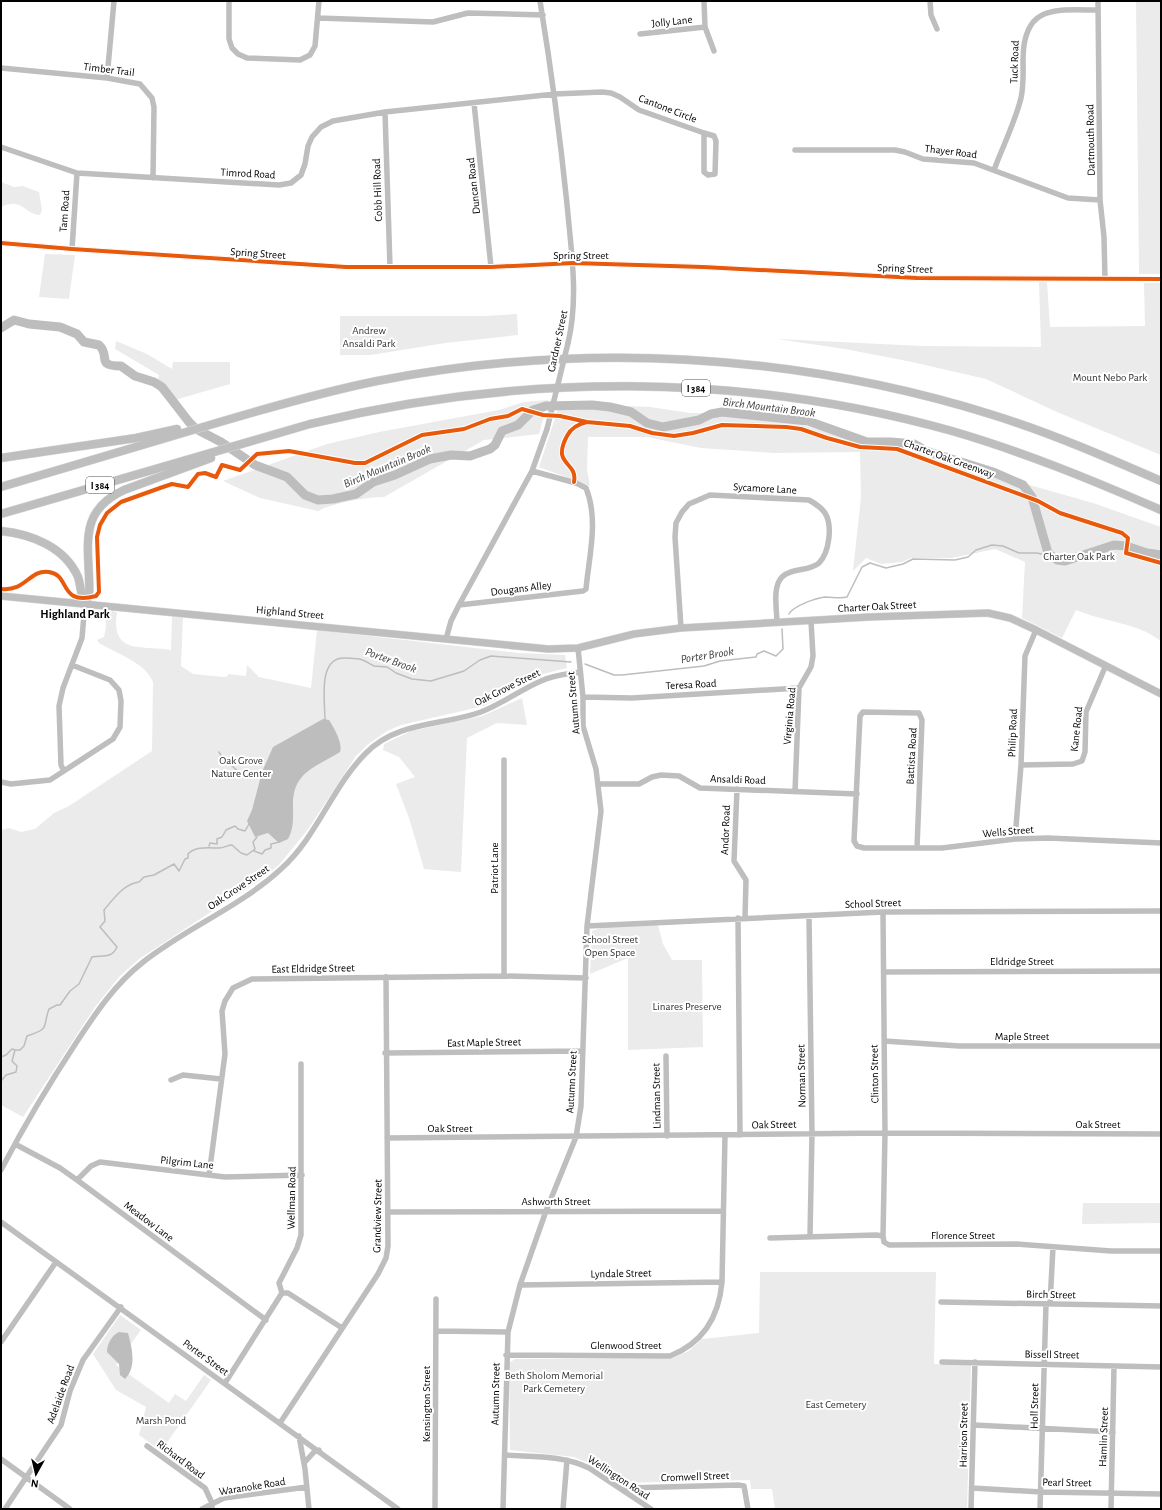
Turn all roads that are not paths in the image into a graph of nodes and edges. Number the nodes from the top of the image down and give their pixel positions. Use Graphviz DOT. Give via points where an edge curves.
graph roads {
  1 [pos="114,1"];
  2 [pos="229,1"];
  3 [pos="319,1"];
  4 [pos="540,1"];
  5 [pos="704,1"];
  6 [pos="930,1"];
  7 [pos="1098,1"];
  8 [pos="1098,10"];
  9 [pos="542,15"];
  10 [pos="318,18"];
  11 [pos="705,27"];
  12 [pos="937,29"];
  13 [pos="640,34"];
  14 [pos="714,51"];
  15 [pos="1,68"];
  16 [pos="107,78"];
  17 [pos="555,94"];
  18 [pos="474,103"];
  19 [pos="385,112"];
  20 [pos="704,133"];
  21 [pos="1,147"];
  22 [pos="795,150"];
  23 [pos="994,170"];
  24 [pos="77,173"];
  25 [pos="153,178"];
  26 [pos="1100,200"];
  27 [pos="1,243"];
  28 [pos="72,249"];
  29 [pos="572,263"];
  30 [pos="390,267"];
  31 [pos="491,267"];
  32 [pos="1105,278"];
  33 [pos="1161,279"];
  34 [pos="168,434"];
  35 [pos="1,458"];
  36 [pos="203,458"];
  37 [pos="532,471"];
  38 [pos="1159,480"];
  39 [pos="1,486"];
  40 [pos="1161,510"];
  41 [pos="1,514"];
  42 [pos="1,531"];
  43 [pos="1,596"];
  44 [pos="85,603"];
  45 [pos="459,605"];
  46 [pos="811,621"];
  47 [pos="777,623"];
  48 [pos="681,628"];
  49 [pos="1036,630"];
  50 [pos="446,639"];
  51 [pos="578,648"];
  52 [pos="72,665"];
  53 [pos="1106,665"];
  54 [pos="580,672"];
  55 [pos="799,688"];
  56 [pos="1161,694"];
  57 [pos="583,697"];
  58 [pos="504,760"];
  59 [pos="1021,765"];
  60 [pos="64,771"];
  61 [pos="1,782"];
  62 [pos="599,784"];
  63 [pos="736,789"];
  64 [pos="795,792"];
  65 [pos="857,794"];
  66 [pos="1015,839"];
  67 [pos="1161,843"];
  68 [pos="857,846"];
  69 [pos="917,848"];
  70 [pos="1161,911"];
  71 [pos="883,912"];
  72 [pos="809,916"];
  73 [pos="745,917"];
  74 [pos="738,918"];
  75 [pos="587,926"];
  76 [pos="1161,971"];
  77 [pos="884,972"];
  78 [pos="504,976"];
  79 [pos="386,977"];
  80 [pos="586,978"];
  81 [pos="884,1042"];
  82 [pos="1161,1046"];
  83 [pos="583,1051"];
  84 [pos="385,1053"];
  85 [pos="666,1056"];
  86 [pos="301,1064"];
  87 [pos="171,1080"];
  88 [pos="221,1080"];
  89 [pos="885,1133"];
  90 [pos="812,1134"];
  91 [pos="1161,1134"];
  92 [pos="725,1135"];
  93 [pos="740,1135"];
  94 [pos="667,1136"];
  95 [pos="576,1137"];
  96 [pos="387,1138"];
  97 [pos="15,1144"];
  98 [pos="1,1170"];
  99 [pos="209,1175"];
  100 [pos="302,1175"];
  101 [pos="77,1180"];
  102 [pos="546,1211"];
  103 [pos="723,1211"];
  104 [pos="388,1212"];
  105 [pos="1,1222"];
  106 [pos="810,1236"];
  107 [pos="883,1236"];
  108 [pos="770,1238"];
  109 [pos="1053,1247"];
  110 [pos="1161,1251"];
  111 [pos="56,1262"];
  112 [pos="722,1282"];
  113 [pos="520,1285"];
  114 [pos="282,1293"];
  115 [pos="436,1299"];
  116 [pos="941,1302"];
  117 [pos="1048,1304"];
  118 [pos="1161,1306"];
  119 [pos="121,1307"];
  120 [pos="266,1320"];
  121 [pos="342,1328"];
  122 [pos="436,1331"];
  123 [pos="508,1332"];
  124 [pos="1,1342"];
  125 [pos="506,1355"];
  126 [pos="942,1362"];
  127 [pos="975,1362"];
  128 [pos="1045,1364"];
  129 [pos="1114,1366"];
  130 [pos="1161,1367"];
  131 [pos="225,1383"];
  132 [pos="280,1423"];
  133 [pos="974,1425"];
  134 [pos="1043,1429"];
  135 [pos="1113,1432"];
  136 [pos="299,1436"];
  137 [pos="147,1446"];
  138 [pos="318,1450"];
  139 [pos="505,1455"];
  140 [pos="1,1459"];
  141 [pos="567,1460"];
  142 [pos="304,1463"];
  143 [pos="27,1478"];
  144 [pos="306,1487"];
  145 [pos="972,1488"];
  146 [pos="624,1491"];
  147 [pos="1041,1492"];
  148 [pos="1111,1493"];
  149 [pos="1161,1494"];
  150 [pos="212,1506"];
  151 [pos="5,1509"];
  152 [pos="70,1509"];
  153 [pos="202,1509"];
  154 [pos="309,1509"];
  155 [pos="398,1509"];
  156 [pos="435,1509"];
  157 [pos="503,1509"];
  158 [pos="563,1509"];
  159 [pos="651,1509"];
  160 [pos="748,1509"];
  161 [pos="972,1509"];
  162 [pos="1040,1509"];
  163 [pos="1110,1509"];
  1 -- 16 [label="street"];
  2 -- 10 [label="street" via="229,39 235,51 248,58 300,60 310,54 316,46"];
  3 -- 10 [label="street"];
  4 -- 9 [label="street, Gardner Street"];
  5 -- 11 [label="street"];
  6 -- 12 [label="street" via="931,15"];
  7 -- 8 [label="street, Dartmouth Road"];
  8 -- 23 [label="street, Tuck Road" via="1049,12 1030,25 1024,37 1021,99"];
  8 -- 26 [label="street, Dartmouth Road"];
  9 -- 10 [label="street" via="468,14 433,22"];
  9 -- 17 [label="street, Gardner Street"];
  11 -- 13 [label="street, Jolly Lane"];
  11 -- 14 [label="street"];
  15 -- 16 [label="street, Timber Trail"];
  16 -- 25 [label="street, Timber Trail" via="140,84 152,98"];
  17 -- 18 [label="street, Timrod Road"];
  17 -- 20 [label="street, Cantone Circle" via="611,93 639,110"];
  17 -- 29 [label="street, Gardner Street"];
  18 -- 19 [label="street, Timrod Road"];
  18 -- 31 [label="street, Duncan Road"];
  19 -- 25 [label="street, Timrod Road" via="333,121 321,127 308,146 301,175 291,183 279,185"];
  19 -- 30 [label="street, Cobb Hill Road"];
  20 -- 20 [label="street, Cantone Circle" via="714,136 716,141 714,174 708,175 704,172"];
  21 -- 24 [label="street, Timrod Road"];
  22 -- 23 [label="street, Thayer Road" via="895,150 923,159 961,161"];
  23 -- 26 [label="street, Thayer Road" via="1068,198"];
  24 -- 25 [label="street, Timrod Road"];
  24 -- 28 [label="street, Tam Road"];
  26 -- 32 [label="street, Dartmouth Road"];
  27 -- 28 [label="street, Spring Street"];
  28 -- 30 [label="street, Spring Street" via="323,266"];
  29 -- 31 [label="street, Spring Street"];
  29 -- 32 [label="street, Spring Street" via="917,278"];
  29 -- 37 [label="street, Gardner Street, bridge" via="574,306 568,343 547,429"];
  30 -- 31 [label="street, Spring Street"];
  32 -- 33 [label="street, Spring Street"];
  34 -- 35 [label="highway"];
  34 -- 38 [label="highway" via="187,427 208,426 292,401 360,385 474,366 580,358 686,359 799,371 916,394 1030,428"];
  34 -- 39 [label="highway, I 384"];
  36 -- 40 [label="highway, I 384" via="226,453 237,445 359,412 469,394 590,386 695,388 808,400 923,424 1032,457"];
  36 -- 41 [label="highway, I 384"];
  36 -- 44 [label="highway" via="124,490 101,505 88,531 89,593"];
  37 -- 45 [label="street, Gardner Street"];
  37 -- 45 [label="street, Dougans Alley" via="586,488 591,505 593,530 586,589"];
  42 -- 44 [label="highway" via="34,538 60,553 76,573"];
  43 -- 44 [label="main road, Highland Street"];
  44 -- 50 [label="main road, Highland Street"];
  44 -- 52 [label="street" via="82,635"];
  45 -- 50 [label="street, Gardner Street"];
  46 -- 47 [label="main road, Charter Oak Street"];
  46 -- 49 [label="main road, Charter Oak Street" via="988,613 1010,618"];
  46 -- 55 [label="street, Virginia Road" via="813,656 811,667"];
  47 -- 48 [label="main road, Charter Oak Street"];
  47 -- 48 [label="street, Sycamore Lane" via="777,588 781,578 791,572 818,564 826,554 829,527 826,515 819,506 809,500 710,495 689,504 676,523"];
  48 -- 51 [label="main road, Charter Oak Street" via="634,634"];
  49 -- 53 [label="main road, Charter Oak Street"];
  49 -- 59 [label="street, Philip Road" via="1025,656"];
  50 -- 51 [label="main road, Highland Street" via="533,648"];
  51 -- 54 [label="street, Autumn Street"];
  52 -- 60 [label="street" via="59,706 61,765"];
  52 -- 60 [label="street" via="110,680 119,690 120,727 113,739 103,747"];
  53 -- 56 [label="main road, Charter Oak Street"];
  53 -- 59 [label="street, Kane Road" via="1086,712 1085,752 1082,761 1073,764"];
  54 -- 57 [label="street, Autumn Street"];
  54 -- 97 [label="street, Oak Grove Street" via="543,680 478,713 410,728 379,742 366,752 302,846 283,868 142,962 126,976 83,1032 38,1101"];
  55 -- 57 [label="street, Teresa Road" via="632,698"];
  55 -- 64 [label="street, Virginia Road"];
  57 -- 62 [label="street, Autumn Street" via="583,726"];
  58 -- 78 [label="street, Patriot Lane"];
  59 -- 66 [label="street, Philip Road"];
  60 -- 61 [label="street" via="50,780 10,784"];
  62 -- 63 [label="street, Ansaldi Road" via="639,784 661,775 678,776 700,788"];
  62 -- 75 [label="street, Autumn Street" via="600,822"];
  63 -- 64 [label="street, Ansaldi Road"];
  63 -- 73 [label="street, Andor Road" via="734,861 747,885"];
  64 -- 65 [label="street, Ansaldi Road"];
  65 -- 68 [label="street, Battista Road" via="854,841"];
  65 -- 69 [label="street, Battista Road" via="860,716 863,712 919,713 922,720"];
  66 -- 67 [label="street, Wells Street"];
  66 -- 69 [label="street, Wells Street" via="942,848"];
  68 -- 69 [label="street, Wells Street"];
  70 -- 71 [label="street, School Street"];
  71 -- 72 [label="street, School Street"];
  71 -- 77 [label="street, Clinton Street"];
  72 -- 73 [label="street, School Street"];
  72 -- 90 [label="street, Norman Street"];
  73 -- 74 [label="street, School Street"];
  74 -- 75 [label="street, School Street"];
  74 -- 93 [label="street"];
  75 -- 80 [label="street, Autumn Street"];
  76 -- 77 [label="street, Eldridge Street"];
  77 -- 81 [label="street, Clinton Street"];
  78 -- 79 [label="street, East Eldridge Street"];
  78 -- 80 [label="street, East Eldridge Street"];
  79 -- 84 [label="street, Grandview Street"];
  79 -- 88 [label="street, East Eldridge Street" via="252,979 233,988 222,1011 225,1054"];
  80 -- 83 [label="street, Autumn Street"];
  81 -- 82 [label="street, Maple Street" via="959,1046"];
  81 -- 89 [label="street, Clinton Street"];
  83 -- 84 [label="street, East Maple Street"];
  83 -- 95 [label="street, Autumn Street" via="581,1106"];
  84 -- 96 [label="street, Grandview Street"];
  85 -- 94 [label="street, Lindman Street"];
  86 -- 100 [label="street, Wellman Road"];
  87 -- 88 [label="street" via="183,1075"];
  88 -- 99 [label="street, East Eldridge Street"];
  89 -- 90 [label="street, Oak Street"];
  89 -- 91 [label="street, Oak Street"];
  89 -- 107 [label="street, Clinton Street"];
  90 -- 93 [label="street, Oak Street"];
  90 -- 106 [label="street, Norman Street"];
  92 -- 93 [label="street, Oak Street"];
  92 -- 94 [label="street, Oak Street"];
  92 -- 103 [label="street, Glenwood Street"];
  94 -- 95 [label="street, Oak Street"];
  95 -- 96 [label="street, Oak Street"];
  95 -- 102 [label="street, Autumn Street"];
  96 -- 104 [label="street, Grandview Street"];
  97 -- 98 [label="street, Oak Grove Street"];
  97 -- 101 [label="street, Meadow Lane"];
  99 -- 100 [label="street, Pilgrim Lane"];
  99 -- 101 [label="street, Pilgrim Lane" via="100,1162 91,1166"];
  100 -- 114 [label="street, Wellman Road" via="301,1235 279,1282"];
  101 -- 120 [label="street, Meadow Lane"];
  102 -- 103 [label="street, Ashworth Street"];
  102 -- 104 [label="street, Ashworth Street"];
  102 -- 113 [label="street, Autumn Street"];
  103 -- 112 [label="street, Glenwood Street"];
  104 -- 121 [label="street, Grandview Street" via="386,1258"];
  105 -- 111 [label="street, Porter Street"];
  106 -- 107 [label="street"];
  106 -- 108 [label="street"];
  107 -- 109 [label="street, Florence Street" via="884,1242 889,1245 1016,1244"];
  109 -- 110 [label="street, Florence Street"];
  109 -- 117 [label="street, Holl Street"];
  111 -- 119 [label="street, Porter Street"];
  111 -- 124 [label="street"];
  112 -- 113 [label="street, Lyndale Street"];
  112 -- 125 [label="street, Glenwood Street" via="720,1300 708,1326 684,1350 670,1356"];
  113 -- 123 [label="street, Autumn Street"];
  114 -- 120 [label="street, Wellman Road"];
  114 -- 121 [label="street" via="288,1293"];
  115 -- 122 [label="street, Kensington Street"];
  116 -- 117 [label="street, Birch Street"];
  117 -- 118 [label="street, Birch Street"];
  117 -- 128 [label="street, Holl Street"];
  119 -- 131 [label="street, Porter Street"];
  119 -- 143 [label="street, Adelaide Road" via="83,1360 72,1384 61,1425"];
  120 -- 131 [label="street, Wellman Road"];
  121 -- 132 [label="street, Grandview Street"];
  122 -- 123 [label="street"];
  122 -- 156 [label="street, Kensington Street"];
  123 -- 125 [label="street, Autumn Street"];
  125 -- 139 [label="street, Autumn Street"];
  126 -- 127 [label="street, Bissell Street"];
  127 -- 128 [label="street, Bissell Street"];
  127 -- 133 [label="street, Harrison Street"];
  128 -- 129 [label="street, Bissell Street"];
  128 -- 134 [label="street, Holl Street"];
  129 -- 130 [label="street, Bissell Street"];
  129 -- 135 [label="street, Hamlin Street"];
  131 -- 132 [label="street, Porter Street"];
  132 -- 136 [label="street, Porter Street"];
  133 -- 134 [label="street"];
  133 -- 145 [label="street, Harrison Street"];
  134 -- 135 [label="street"];
  134 -- 147 [label="street, Holl Street"];
  135 -- 148 [label="street, Hamlin Street"];
  136 -- 138 [label="street, Porter Street"];
  136 -- 142 [label="street"];
  137 -- 150 [label="street, Richard Road" via="205,1488"];
  138 -- 142 [label="street"];
  138 -- 155 [label="street, Porter Street"];
  139 -- 141 [label="street, Wellington Road"];
  139 -- 157 [label="street, Autumn Street"];
  140 -- 143 [label="street"];
  141 -- 146 [label="street, Wellington Road" via="589,1468"];
  141 -- 158 [label="street"];
  142 -- 144 [label="street"];
  143 -- 151 [label="street, Adelaide Road"];
  143 -- 152 [label="street"];
  144 -- 150 [label="street, Waranoke Road" via="224,1498"];
  144 -- 154 [label="street"];
  145 -- 147 [label="street, Pearl Street"];
  145 -- 161 [label="street, Harrison Street"];
  146 -- 159 [label="street, Wellington Road"];
  146 -- 160 [label="street, Cromwell Street" via="627,1488 738,1485 744,1486"];
  147 -- 148 [label="street, Pearl Street"];
  147 -- 162 [label="street, Holl Street"];
  148 -- 149 [label="street, Pearl Street"];
  148 -- 163 [label="street, Hamlin Street"];
  150 -- 153 [label="street, Waranoke Road"];
}
